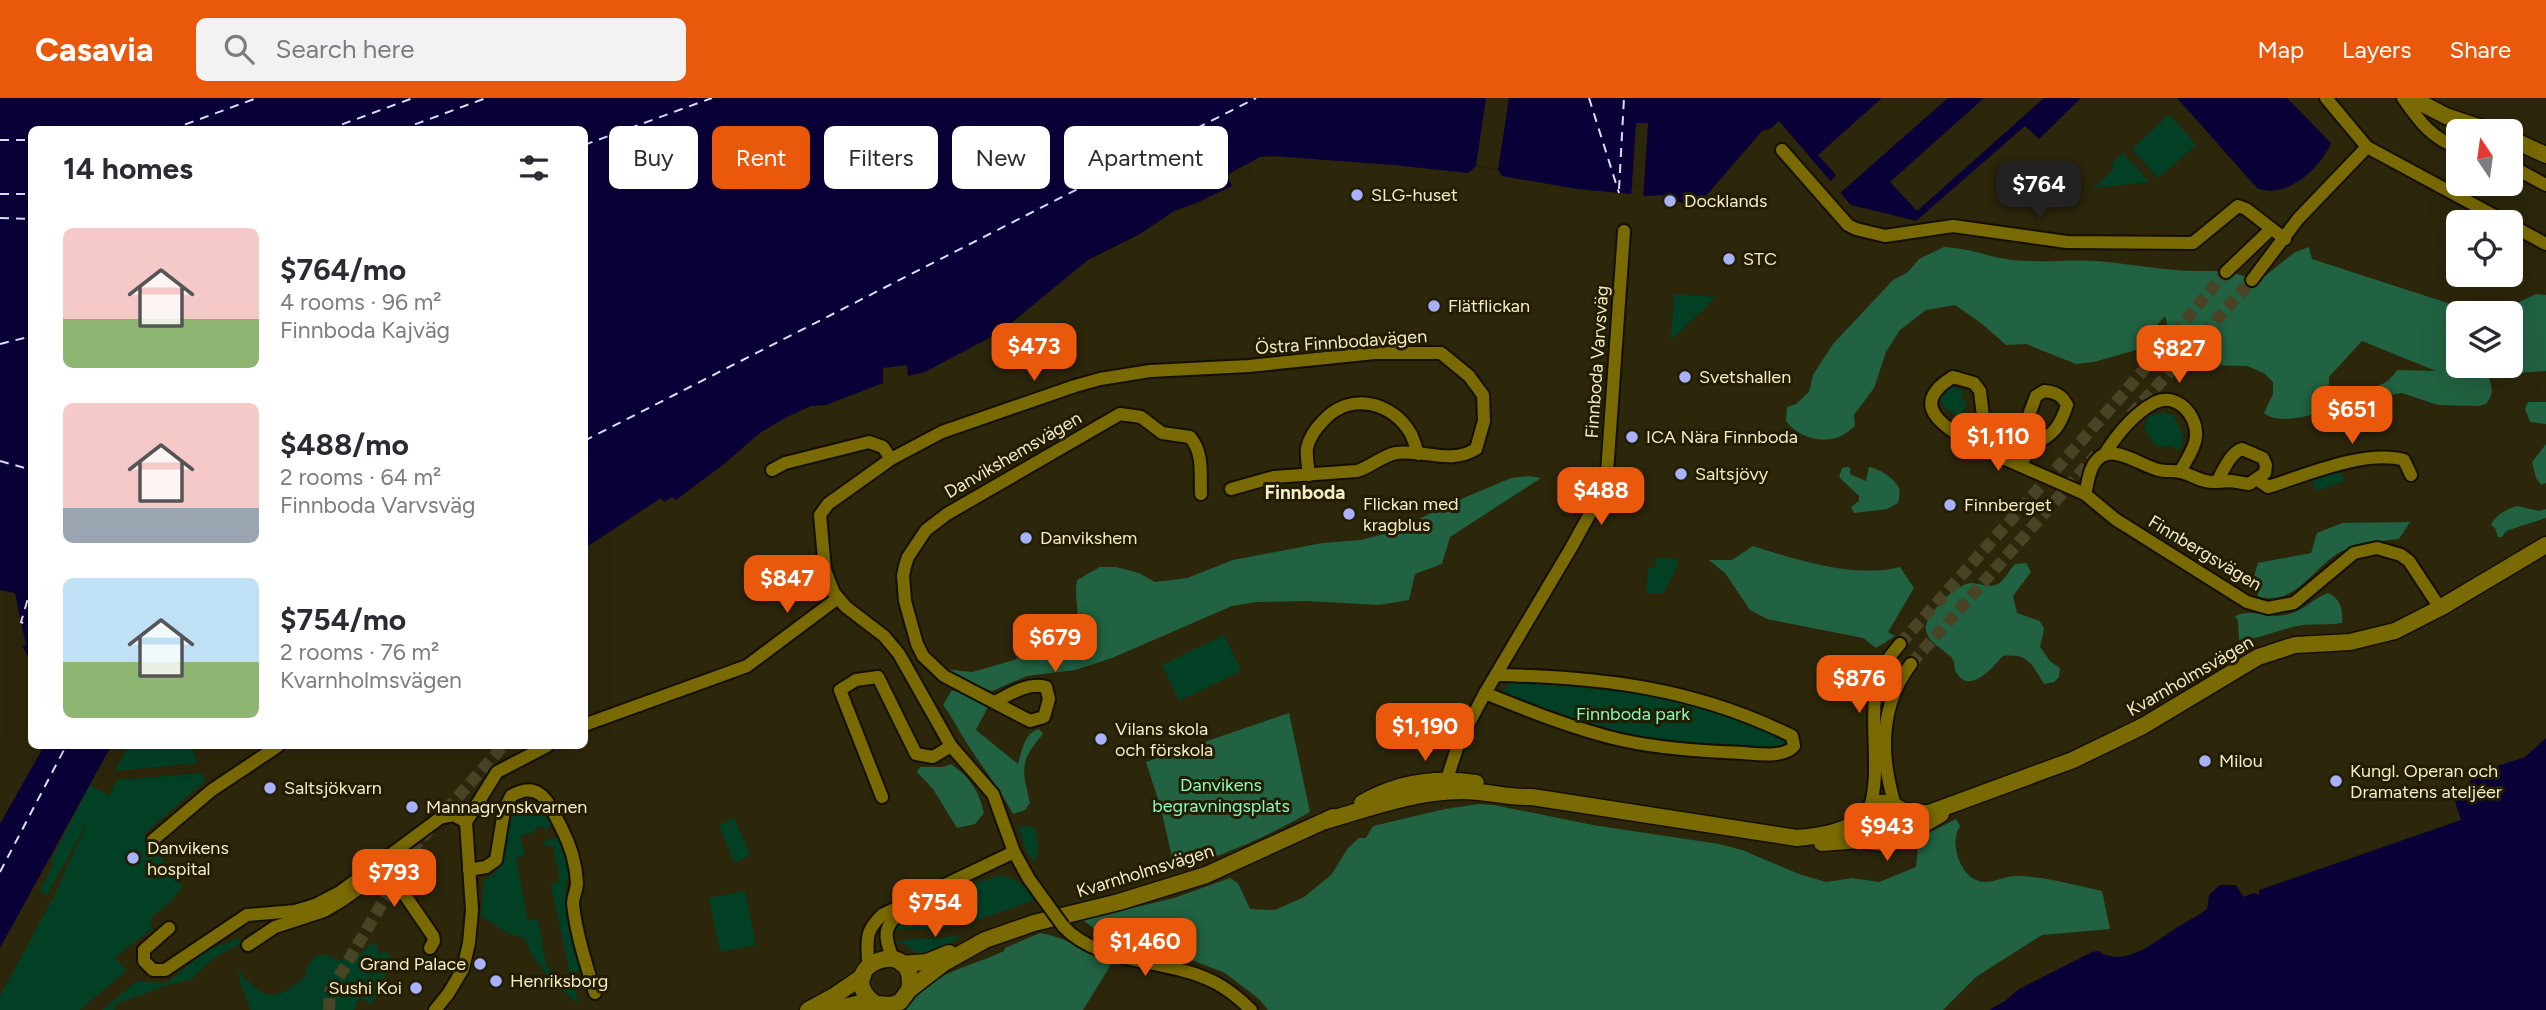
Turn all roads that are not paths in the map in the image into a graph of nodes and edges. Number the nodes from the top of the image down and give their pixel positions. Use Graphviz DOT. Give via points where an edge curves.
graph roads {
  1 [pos="2326,98"];
  2 [pos="2403,98"];
  3 [pos="2411,98"];
  4 [pos="2455,119"];
  5 [pos="2446,143"];
  6 [pos="2524,145"];
  7 [pos="2367,147"];
  8 [pos="1782,149"];
  9 [pos="2546,155"];
  10 [pos="2524,173"];
  11 [pos="2546,186"];
  12 [pos="2483,210"];
  13 [pos="2271,229"];
  14 [pos="1624,231"];
  15 [pos="2523,232"];
  16 [pos="2285,239"];
  17 [pos="2546,244"];
  18 [pos="2225,272"];
  19 [pos="2252,280"];
  20 [pos="2031,445"];
  21 [pos="1987,451"];
  22 [pos="1418,454"];
  23 [pos="2104,455"];
  24 [pos="891,459"];
  25 [pos="2021,465"];
  26 [pos="772,470"];
  27 [pos="2180,472"];
  28 [pos="1308,475"];
  29 [pos="2411,475"];
  30 [pos="2258,480"];
  31 [pos="2217,482"];
  32 [pos="1231,489"];
  33 [pos="1201,494"];
  34 [pos="2085,494"];
  35 [pos="2546,545"];
  36 [pos="838,598"];
  37 [pos="2440,608"];
  38 [pos="1900,645"];
  39 [pos="923,656"];
  40 [pos="1910,664"];
  41 [pos="907,667"];
  42 [pos="1496,674"];
  43 [pos="1485,693"];
  44 [pos="995,702"];
  45 [pos="588,724"];
  46 [pos="951,746"];
  47 [pos="274,749"];
  48 [pos="541,749"];
  49 [pos="1446,785"];
  50 [pos="882,797"];
  51 [pos="1967,799"];
  52 [pos="1897,807"];
  53 [pos="1867,812"];
  54 [pos="466,822"];
  55 [pos="1797,838"];
  56 [pos="153,840"];
  57 [pos="1897,841"];
  58 [pos="1874,842"];
  59 [pos="1014,852"];
  60 [pos="384,865"];
  61 [pos="469,870"];
  62 [pos="913,901"];
  63 [pos="169,928"];
  64 [pos="248,945"];
  65 [pos="971,947"];
  66 [pos="430,948"];
  67 [pos="897,961"];
  68 [pos="865,971"];
  69 [pos="909,990"];
  70 [pos="595,993"];
  71 [pos="873,1002"];
  72 [pos="435,1010"];
  73 [pos="808,1010"];
  74 [pos="830,1010"];
  75 [pos="1251,1010"];
  1 -- 7 [label="street"];
  2 -- 5 [label="street" via="2420,123"];
  3 -- 4 [label="street"];
  6 -- 9 [label="street"];
  7 -- 12 [label="street"];
  7 -- 16 [label="street" via="2298,219"];
  8 -- 13 [label="street" via="1848,225 1885,236 1953,226 2067,242 2193,243 2238,206"];
  10 -- 11 [label="street"];
  13 -- 16 [label="street"];
  13 -- 18 [label="street"];
  14 -- 42 [label="street, Finnboda Varvsväg" via="1603,490"];
  15 -- 17 [label="street"];
  16 -- 19 [label="street"];
  20 -- 25 [label="street"];
  21 -- 21 [label="street, Finnbergsvägen" via="1936,417 1935,395 1953,377 1973,383 1980,391"];
  21 -- 25 [label="street, Finnbergsvägen"];
  22 -- 24 [label="street, Östra Finnbodavägen" via="1466,455 1476,449 1484,421 1478,387 1441,353 1375,353 1129,373 1075,386 942,432"];
  22 -- 28 [label="street, Östra Finnbodavägen" via="1389,454 1357,471"];
  22 -- 28 [label="street" via="1411,434 1386,409 1374,404 1342,405 1312,437 1307,448"];
  23 -- 27 [label="street"];
  23 -- 27 [label="street" via="2121,431 2154,403 2177,401 2193,418 2197,435"];
  23 -- 34 [label="street" via="2092,468"];
  24 -- 26 [label="street" via="883,447 869,442"];
  24 -- 36 [label="street, Östra Finnbodavägen" via="820,514 825,570"];
  25 -- 34 [label="street, Finnbergsvägen"];
  27 -- 31 [label="street" via="2203,483"];
  28 -- 32 [label="street, Östra Finnbodavägen" via="1274,477"];
  29 -- 30 [label="street" via="2404,460 2392,457 2327,468 2268,487"];
  30 -- 31 [label="street" via="2245,485"];
  30 -- 31 [label="street" via="2265,473 2263,458 2242,449"];
  33 -- 39 [label="street, Danvikshemsvägen" via="1201,467 1190,437 1162,433 1141,417 1120,414 947,514 916,543 903,576 908,615"];
  34 -- 37 [label="street, Finnbergsvägen" via="2156,546 2257,605 2268,608 2294,603 2354,553 2377,548 2409,561"];
  35 -- 37 [label="street, Kvarnholmsvägen"];
  36 -- 41 [label="street" via="884,636"];
  36 -- 45 [label="street" via="747,666"];
  37 -- 51 [label="street, Kvarnholmsvägen" via="2395,631 2365,639 2277,649 2125,735 2053,768"];
  38 -- 53 [label="street" via="1879,680 1876,775"];
  39 -- 41 [label="street"];
  39 -- 44 [label="street, Danvikshemsvägen" via="944,676"];
  40 -- 52 [label="street" via="1894,690 1885,729 1884,759"];
  41 -- 46 [label="street"];
  42 -- 43 [label="street, Finnboda Varvsväg"];
  42 -- 43 [label="street" via="1586,678 1671,692 1780,730 1792,736 1794,746 1786,752 1752,753 1665,748 1590,732"];
  43 -- 49 [label="street, Finnboda Varvsväg" via="1454,753"];
  46 -- 50 [label="street" via="933,757 916,754 878,677 856,680 840,690"];
  46 -- 59 [label="street" via="993,794"];
  47 -- 56 [label="street" via="212,790"];
  48 -- 54 [label="street" via="498,772"];
  49 -- 55 [label="street, Kvarnholmsvägen" via="1504,789"];
  49 -- 65 [label="street, Kvarnholmsvägen" via="1386,791 1206,876 1034,923"];
  51 -- 52 [label="street, Kvarnholmsvägen" via="1930,813"];
  51 -- 57 [label="street, Kvarnholmsvägen"];
  52 -- 53 [label="street, Kvarnholmsvägen" via="1885,802"];
  52 -- 57 [label="street" via="1905,818 1905,828"];
  53 -- 55 [label="street, Kvarnholmsvägen" via="1828,835"];
  53 -- 58 [label="street" via="1864,831"];
  54 -- 60 [label="street" via="454,815 440,818"];
  54 -- 61 [label="street"];
  55 -- 58 [label="street, Kvarnholmsvägen"];
  57 -- 58 [label="street, Kvarnholmsvägen"];
  59 -- 62 [label="street"];
  59 -- 75 [label="street, bridge" via="1070,934 1093,947 1215,983"];
  60 -- 63 [label="street" via="316,905 247,915 165,970 153,970 144,961 144,950"];
  60 -- 64 [label="street" via="324,911 275,927"];
  60 -- 66 [label="street" via="433,936"];
  61 -- 70 [label="street" via="496,860 504,811 512,796 526,790 547,799 572,851 578,886 573,902"];
  61 -- 72 [label="street" via="472,910 465,959"];
  62 -- 67 [label="street" via="886,930"];
  62 -- 68 [label="street" via="874,922 867,936"];
  65 -- 67 [label="street, Kvarnholmsvägen" via="927,962"];
  65 -- 69 [label="street, Kvarnholmsvägen"];
  67 -- 68 [label="street, Kvarnholmsvägen" via="876,960"];
  67 -- 69 [label="street" via="910,977"];
  68 -- 71 [label="street" via="864,991"];
  68 -- 73 [label="street, Kvarnholmsvägen"];
  69 -- 71 [label="street, Kvarnholmsvägen" via="891,1006"];
  71 -- 74 [label="street, Kvarnholmsvägen"];
}
